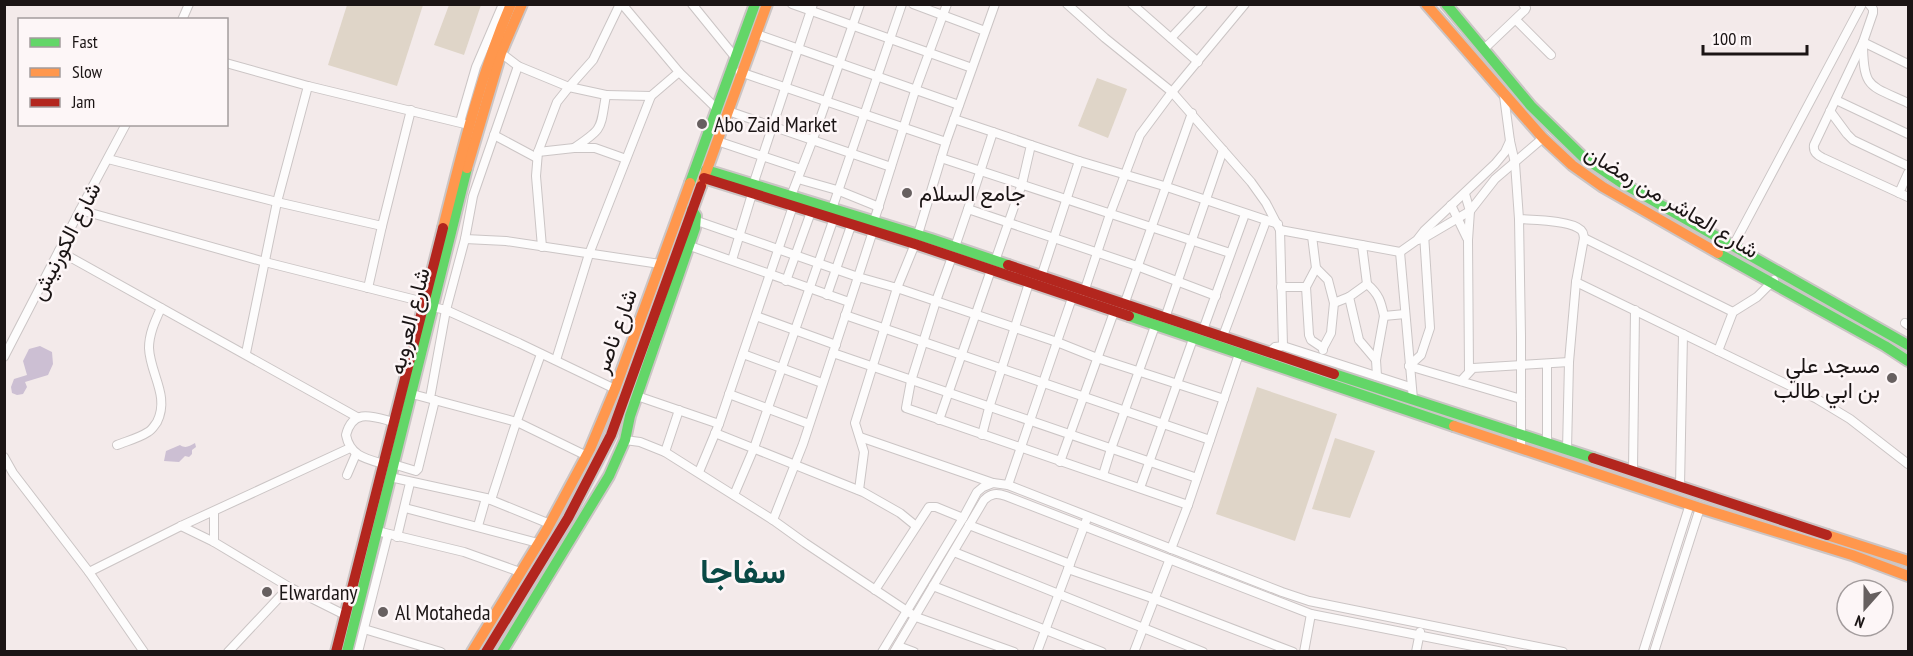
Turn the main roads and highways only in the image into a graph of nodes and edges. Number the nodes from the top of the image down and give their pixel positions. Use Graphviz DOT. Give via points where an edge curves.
graph roads {
  1 [pos="511,4"];
  2 [pos="522,4"];
  3 [pos="1446,4"];
  4 [pos="762,5"];
  5 [pos="1434,7"];
  6 [pos="736,71"];
  7 [pos="710,124"];
  8 [pos="721,129"];
  9 [pos="467,152"];
  10 [pos="705,174"];
  11 [pos="792,201"];
  12 [pos="692,210"];
  13 [pos="833,214"];
  14 [pos="454,219"];
  15 [pos="468,222"];
  16 [pos="874,226"];
  17 [pos="993,266"];
  18 [pos="428,305"];
  19 [pos="1119,308"];
  20 [pos="648,333"];
  21 [pos="635,334"];
  22 [pos="644,344"];
  23 [pos="1908,345"];
  24 [pos="1908,361"];
  25 [pos="389,464"];
  26 [pos="591,479"];
  27 [pos="603,485"];
  28 [pos="1908,561"];
  29 [pos="1908,576"];
  30 [pos="521,594"];
  31 [pos="532,602"];
  32 [pos="336,651"];
  33 [pos="347,651"];
  34 [pos="472,651"];
  35 [pos="486,651"];
  36 [pos="502,651"];
  1 -- 9 [label="main road, شارع العروبه" via="464,124"];
  2 -- 9 [label="main road, شارع العروبه"];
  3 -- 23 [label="main road, شارع العاشر من رمضان" via="1531,106 1582,156 1622,183"];
  4 -- 6 [label="main road, شارع ناصر" via="756,34"];
  4 -- 6 [label="main road, شارع ناصر" via="735,57"];
  5 -- 24 [label="main road, شارع العاشر من رمضان" via="1543,138 1572,165 1603,187"];
  6 -- 7 [label="main road, شارع ناصر"];
  6 -- 8 [label="main road, شارع ناصر"];
  7 -- 8 [label="main road"];
  7 -- 21 [label="main road, شارع ناصر"];
  8 -- 10 [label="main road, شارع ناصر"];
  9 -- 14 [label="main road, شارع العروبه"];
  9 -- 18 [label="main road, شارع العروبه"];
  10 -- 11 [label="main road"];
  10 -- 12 [label="main road, شارع ناصر"];
  11 -- 13 [label="main road"];
  11 -- 13 [label="main road" via="811,212"];
  12 -- 20 [label="main road, شارع ناصر"];
  12 -- 27 [label="main road" via="697,221 690,246 620,454"];
  13 -- 16 [label="main road"];
  13 -- 16 [label="main road" via="852,223"];
  14 -- 15 [label="main road"];
  14 -- 18 [label="main road, شارع العروبه"];
  16 -- 17 [label="main road"];
  17 -- 19 [label="main road" via="1041,277"];
  17 -- 19 [label="main road" via="1072,298"];
  18 -- 25 [label="main road, شارع العروبه" via="412,394"];
  18 -- 25 [label="main road, شارع العروبه" via="394,422"];
  19 -- 28 [label="main road" via="1222,336"];
  19 -- 29 [label="main road" via="1193,339"];
  20 -- 21 [label="main road" via="643,330"];
  20 -- 22 [label="main road, شارع ناصر"];
  21 -- 22 [label="main road" via="638,343"];
  21 -- 34 [label="main road, شارع ناصر" via="587,456"];
  22 -- 26 [label="main road, شارع ناصر"];
  25 -- 32 [label="main road, شارع العروبه"];
  25 -- 33 [label="main road, شارع العروبه" via="390,477"];
  26 -- 27 [label="main road"];
  26 -- 30 [label="main road, شارع ناصر"];
  27 -- 31 [label="main road"];
  30 -- 31 [label="main road"];
  30 -- 35 [label="main road, شارع ناصر"];
  31 -- 36 [label="main road"];
}
